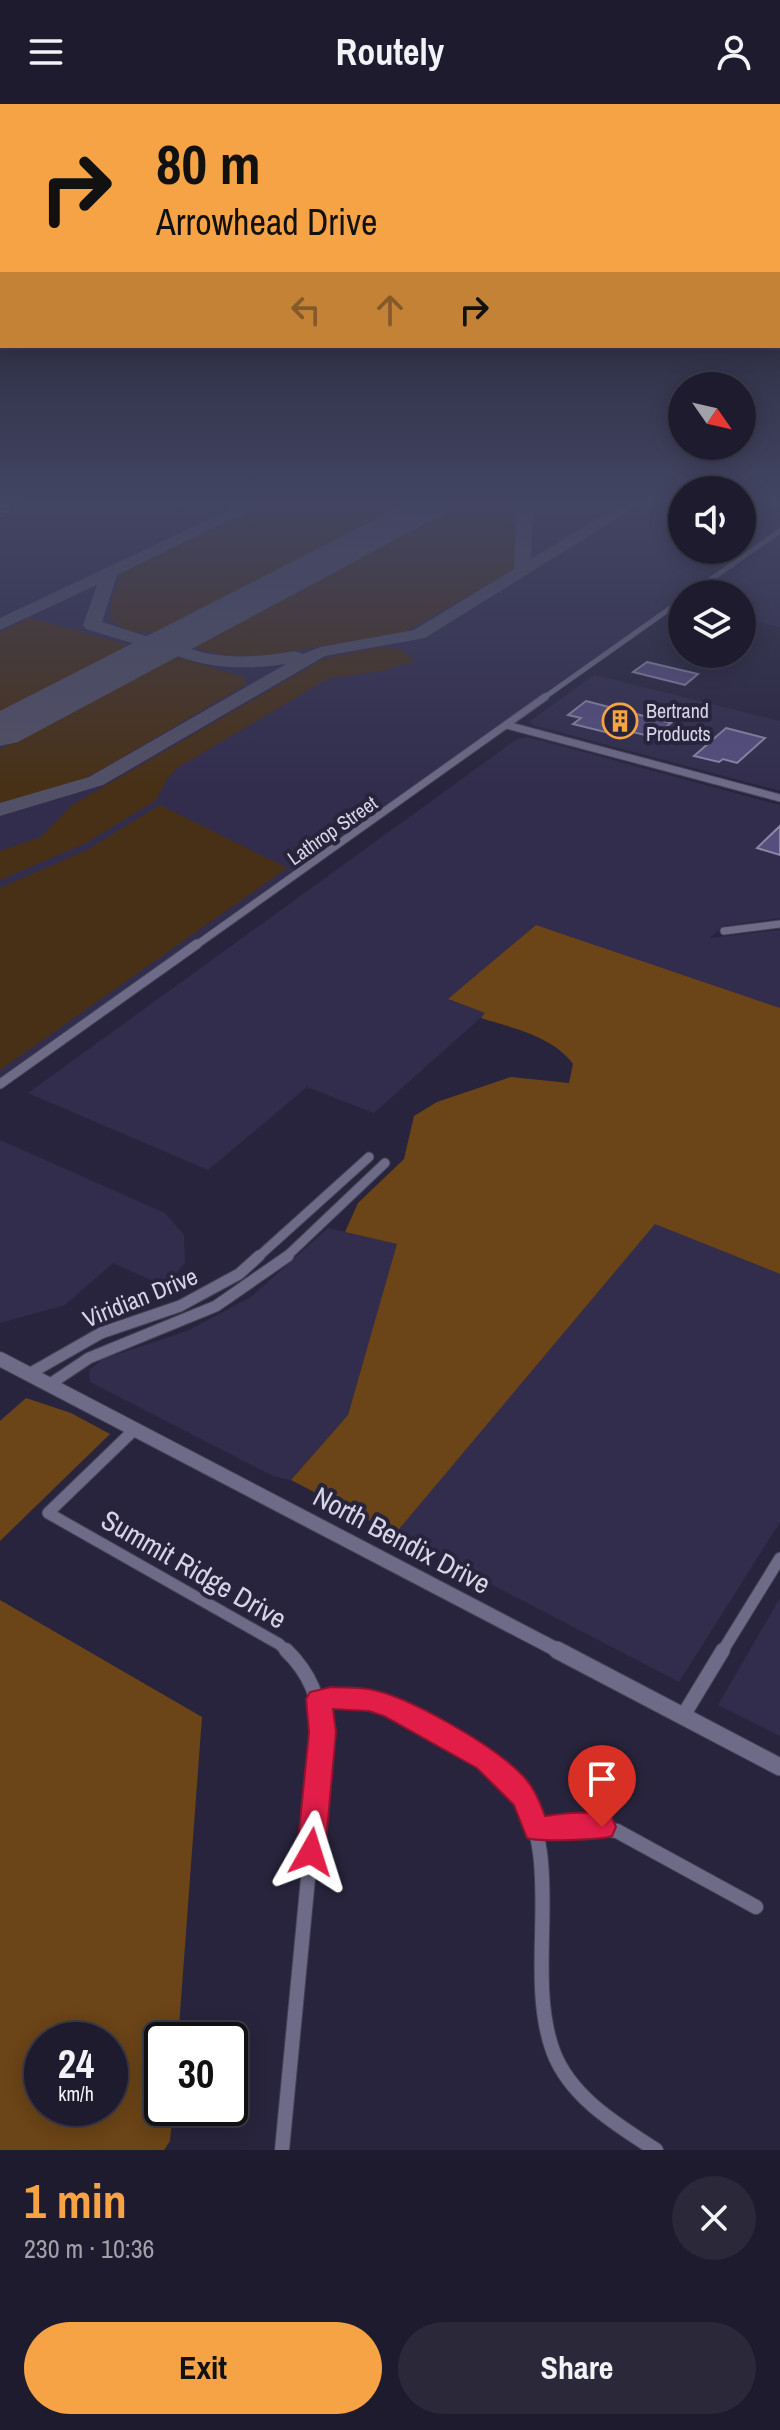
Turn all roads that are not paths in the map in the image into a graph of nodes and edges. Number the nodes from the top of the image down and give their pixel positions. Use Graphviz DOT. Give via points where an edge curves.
graph roads {
  1 [pos="668,610"];
  2 [pos="507,725"];
  3 [pos="780,798"];
  4 [pos="780,924"];
  5 [pos="724,931"];
  6 [pos="0,1084"];
  7 [pos="369,1157"];
  8 [pos="385,1163"];
  9 [pos="0,1359"];
  10 [pos="29,1374"];
  11 [pos="50,1384"];
  12 [pos="135,1429"];
  13 [pos="780,1558"];
  14 [pos="319,1699"];
  15 [pos="683,1716"];
  16 [pos="780,1767"];
  17 [pos="537,1829"];
  18 [pos="756,1907"];
  19 [pos="282,2150"];
  20 [pos="656,2150"];
  1 -- 2 [label="street, Lathrop Street"];
  2 -- 3 [label="street"];
  2 -- 6 [label="street, Lathrop Street"];
  4 -- 5 [label="street"];
  7 -- 10 [label="street, Viridian Drive" via="239,1274 180,1306 101,1333"];
  8 -- 11 [label="street, Viridian Drive" via="240,1292 191,1318 87,1357"];
  9 -- 10 [label="street, North Bendix Drive"];
  10 -- 11 [label="street, North Bendix Drive"];
  11 -- 12 [label="street, North Bendix Drive"];
  12 -- 14 [label="street, Summit Ridge Drive" via="48,1513 279,1644 305,1669"];
  12 -- 15 [label="street, North Bendix Drive"];
  13 -- 15 [label="street"];
  14 -- 17 [label="street" via="377,1702 474,1752 513,1783"];
  14 -- 19 [label="street, Summit Ridge Drive" via="322,1732"];
  15 -- 16 [label="street, North Bendix Drive"];
  17 -- 18 [label="street" via="577,1825 617,1831"];
  17 -- 20 [label="street" via="541,2003 553,2053 585,2098"];
}
